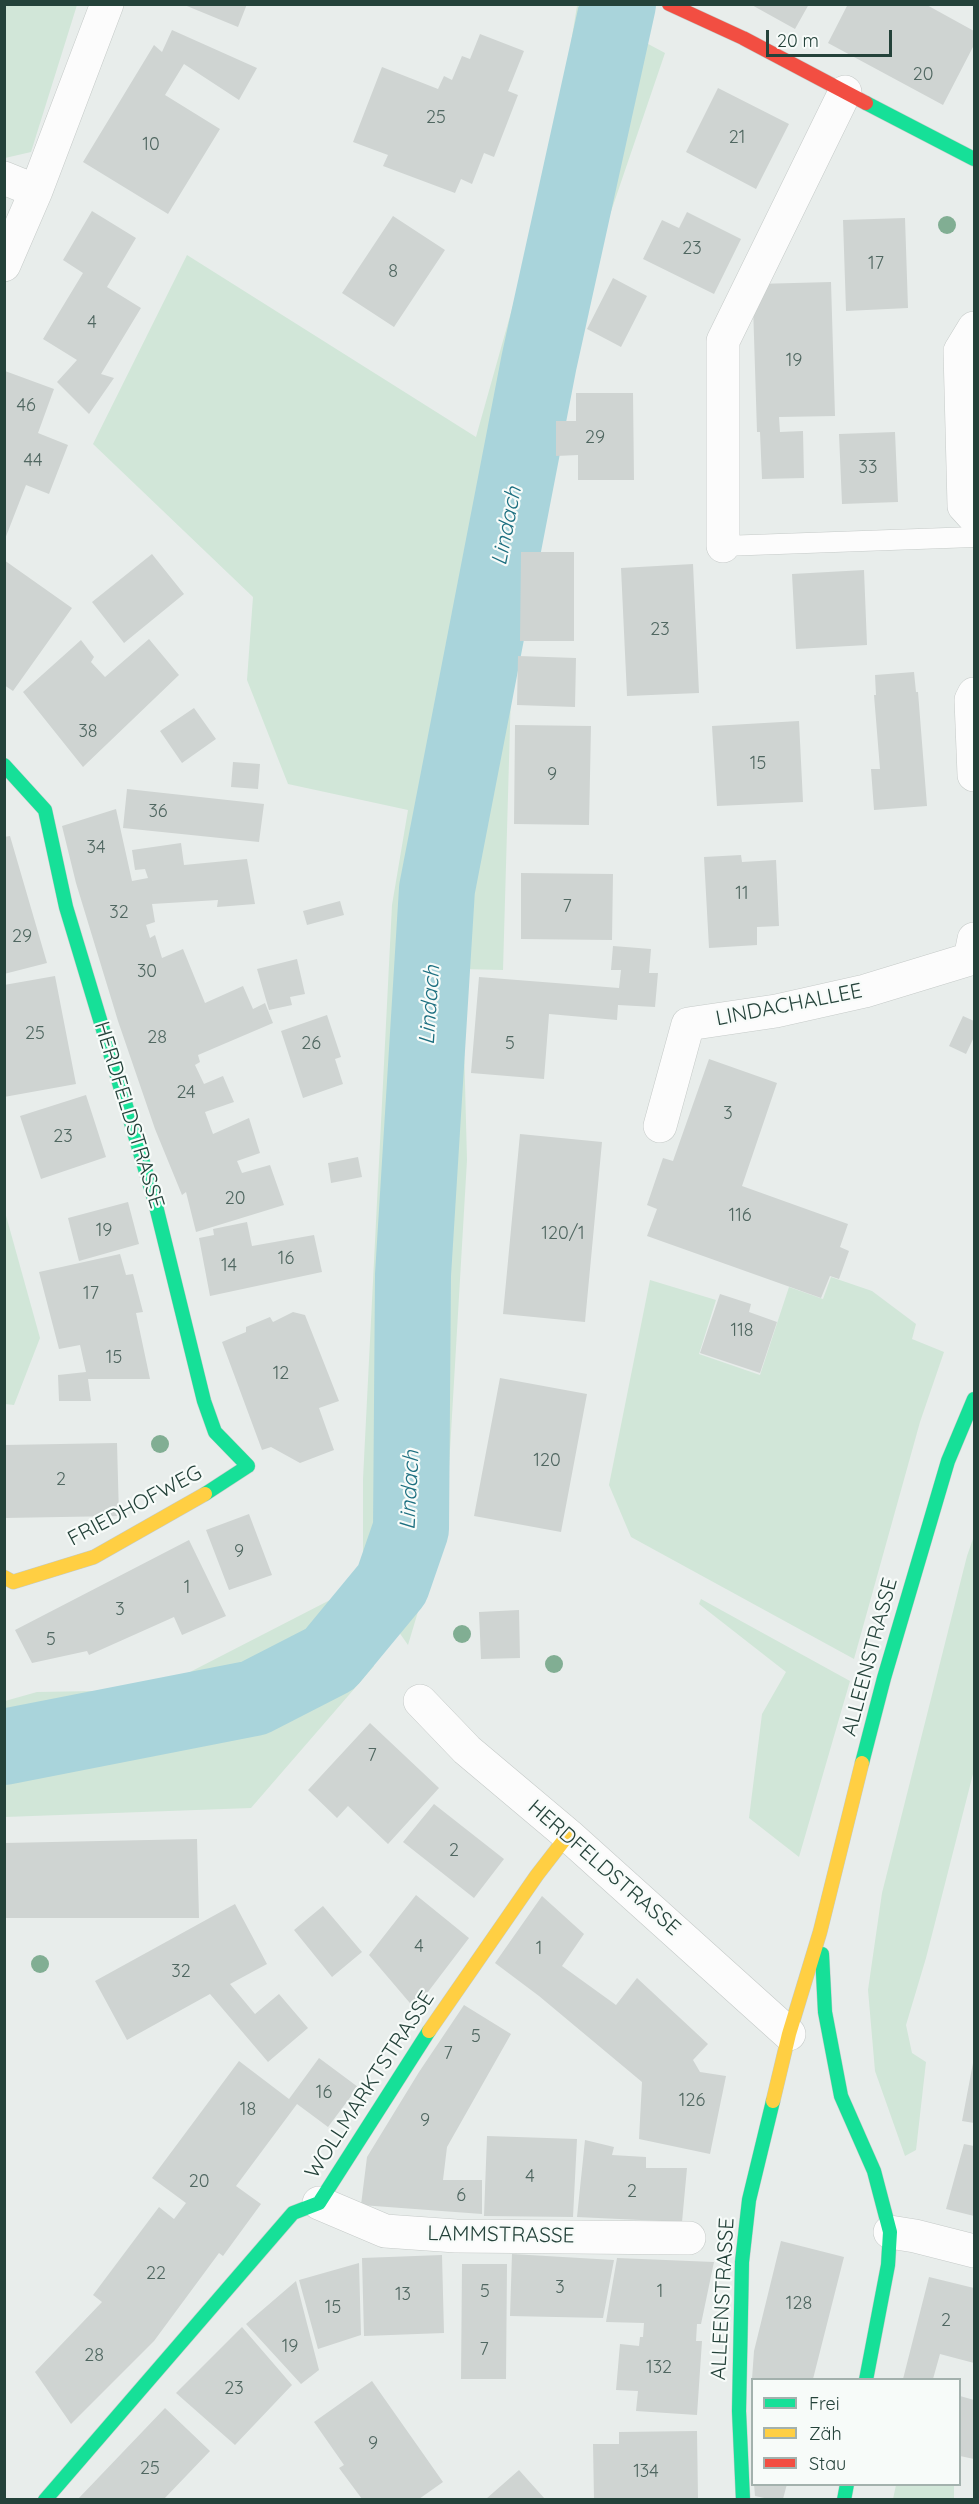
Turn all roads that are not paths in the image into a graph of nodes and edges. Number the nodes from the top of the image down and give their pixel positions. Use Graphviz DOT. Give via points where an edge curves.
graph roads {
  1 [pos="107,4"];
  2 [pos="669,4"];
  3 [pos="845,92"];
  4 [pos="975,159"];
  5 [pos="4,178"];
  6 [pos="36,191"];
  7 [pos="4,264"];
  8 [pos="975,328"];
  9 [pos="975,517"];
  10 [pos="975,537"];
  11 [pos="723,546"];
  12 [pos="975,694"];
  13 [pos="4,765"];
  14 [pos="975,775"];
  15 [pos="975,939"];
  16 [pos="660,1125"];
  17 [pos="975,1399"];
  18 [pos="248,1466"];
  19 [pos="4,1577"];
  20 [pos="420,1701"];
  21 [pos="568,1835"];
  22 [pos="820,1932"];
  23 [pos="796,2041"];
  24 [pos="824,2073"];
  25 [pos="841,2096"];
  26 [pos="319,2203"];
  27 [pos="890,2232"];
  28 [pos="689,2238"];
  29 [pos="975,2251"];
  30 [pos="866,2378"];
  31 [pos="45,2499"];
  32 [pos="743,2499"];
  1 -- 6 [label="street"];
  2 -- 3 [label="street"];
  3 -- 4 [label="street"];
  3 -- 11 [label="street" via="723,341"];
  5 -- 6 [label="street"];
  6 -- 7 [label="street"];
  8 -- 9 [label="street" via="960,351 964,506"];
  10 -- 11 [label="lane"];
  12 -- 14 [label="street" via="971,700"];
  13 -- 18 [label="street, HERDFELDSTRASSE" via="45,810 66,907 155,1202 204,1401 215,1432"];
  15 -- 16 [label="street, LINDACHALLEE" via="970,959 865,991 776,1011 688,1024"];
  17 -- 22 [label="street, ALLEENSTRASSE" via="948,1461 884,1678"];
  18 -- 19 [label="street, FRIEDHOFWEG" via="197,1500 94,1557 13,1582"];
  20 -- 21 [label="street, HERDFELDSTRASSE" via="467,1750"];
  21 -- 23 [label="street, HERDFELDSTRASSE"];
  21 -- 26 [label="street, WOLLMARKTSTRASSE" via="422,2040"];
  22 -- 23 [label="street, ALLEENSTRASSE"];
  22 -- 25 [label="street, ALLEENSTRASSE" via="825,2012"];
  23 -- 32 [label="street, ALLEENSTRASSE" via="749,2200 742,2262 739,2411"];
  24 -- 25 [label="street, ALLEENSTRASSE"];
  25 -- 27 [label="street, ALLEENSTRASSE" via="874,2170"];
  26 -- 28 [label="street, LAMMSTRASSE" via="385,2231 456,2236"];
  26 -- 31 [label="street, WOLLMARKTSTRASSE" via="293,2213"];
  27 -- 29 [label="street"];
  27 -- 30 [label="street, ALLEENSTRASSE" via="888,2265"];
}
